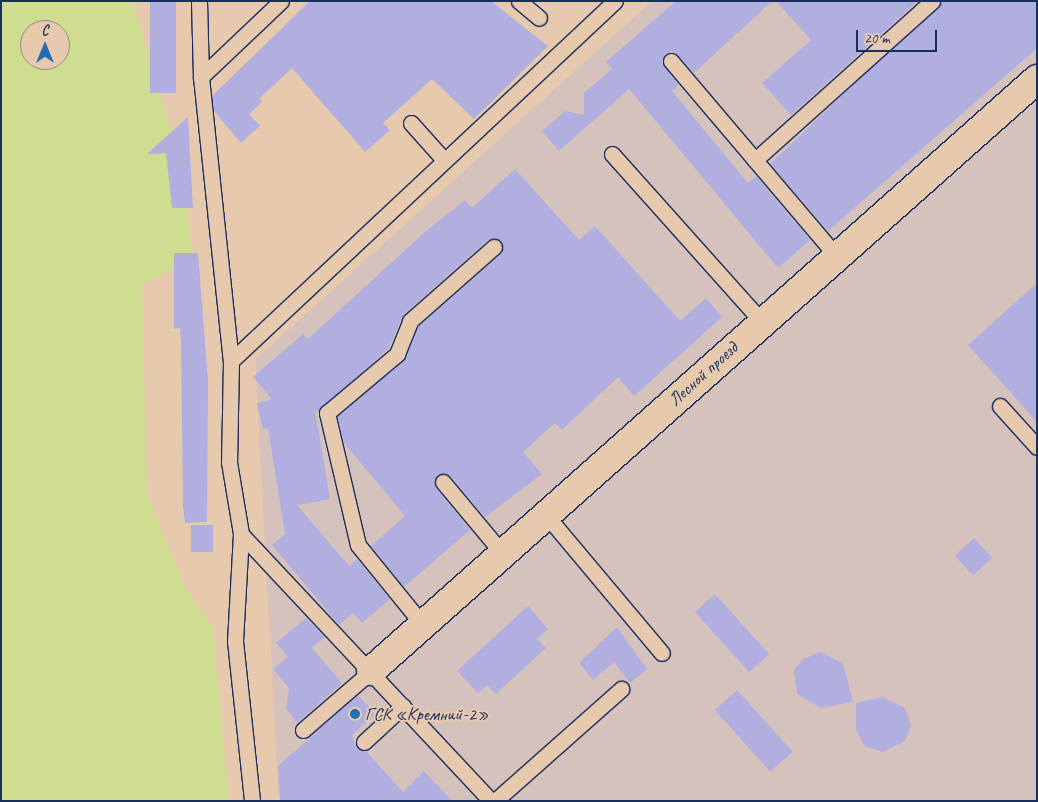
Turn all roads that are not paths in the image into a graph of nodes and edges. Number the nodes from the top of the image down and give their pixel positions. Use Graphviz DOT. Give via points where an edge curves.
graph roads {
  1 [pos="199,1"];
  2 [pos="280,1"];
  3 [pos="519,1"];
  4 [pos="615,1"];
  5 [pos="932,1"];
  6 [pos="539,18"];
  7 [pos="671,61"];
  8 [pos="201,77"];
  9 [pos="1037,79"];
  10 [pos="411,123"];
  11 [pos="612,154"];
  12 [pos="444,160"];
  13 [pos="755,160"];
  14 [pos="494,247"];
  15 [pos="837,257"];
  16 [pos="762,322"];
  17 [pos="231,361"];
  18 [pos="1000,406"];
  19 [pos="1037,446"];
  20 [pos="442,482"];
  21 [pos="546,515"];
  22 [pos="241,534"];
  23 [pos="503,554"];
  24 [pos="423,625"];
  25 [pos="662,653"];
  26 [pos="371,671"];
  27 [pos="621,689"];
  28 [pos="403,706"];
  29 [pos="302,730"];
  30 [pos="364,742"];
  31 [pos="252,801"];
  32 [pos="491,801"];
  33 [pos="495,801"];
  1 -- 8 [label="lane"];
  2 -- 8 [label="lane"];
  3 -- 6 [label="lane"];
  4 -- 12 [label="lane"];
  5 -- 13 [label="lane"];
  7 -- 13 [label="lane"];
  8 -- 17 [label="lane"];
  9 -- 15 [label="street, Лесной проезд"];
  10 -- 12 [label="lane"];
  11 -- 16 [label="lane"];
  12 -- 17 [label="lane"];
  13 -- 15 [label="lane"];
  14 -- 24 [label="lane" via="410,321 397,354 327,414 358,545"];
  15 -- 16 [label="street, Лесной проезд"];
  16 -- 21 [label="street, Лесной проезд"];
  17 -- 22 [label="lane" via="229,462"];
  18 -- 19 [label="lane"];
  20 -- 23 [label="lane"];
  21 -- 23 [label="street, Лесной проезд"];
  21 -- 25 [label="lane"];
  22 -- 26 [label="lane"];
  22 -- 31 [label="lane" via="235,641"];
  23 -- 24 [label="street, Лесной проезд"];
  24 -- 26 [label="street, Лесной проезд"];
  26 -- 28 [label="lane"];
  26 -- 29 [label="lane"];
  27 -- 33 [label="lane"];
  28 -- 30 [label="lane"];
  28 -- 32 [label="lane"];
}
